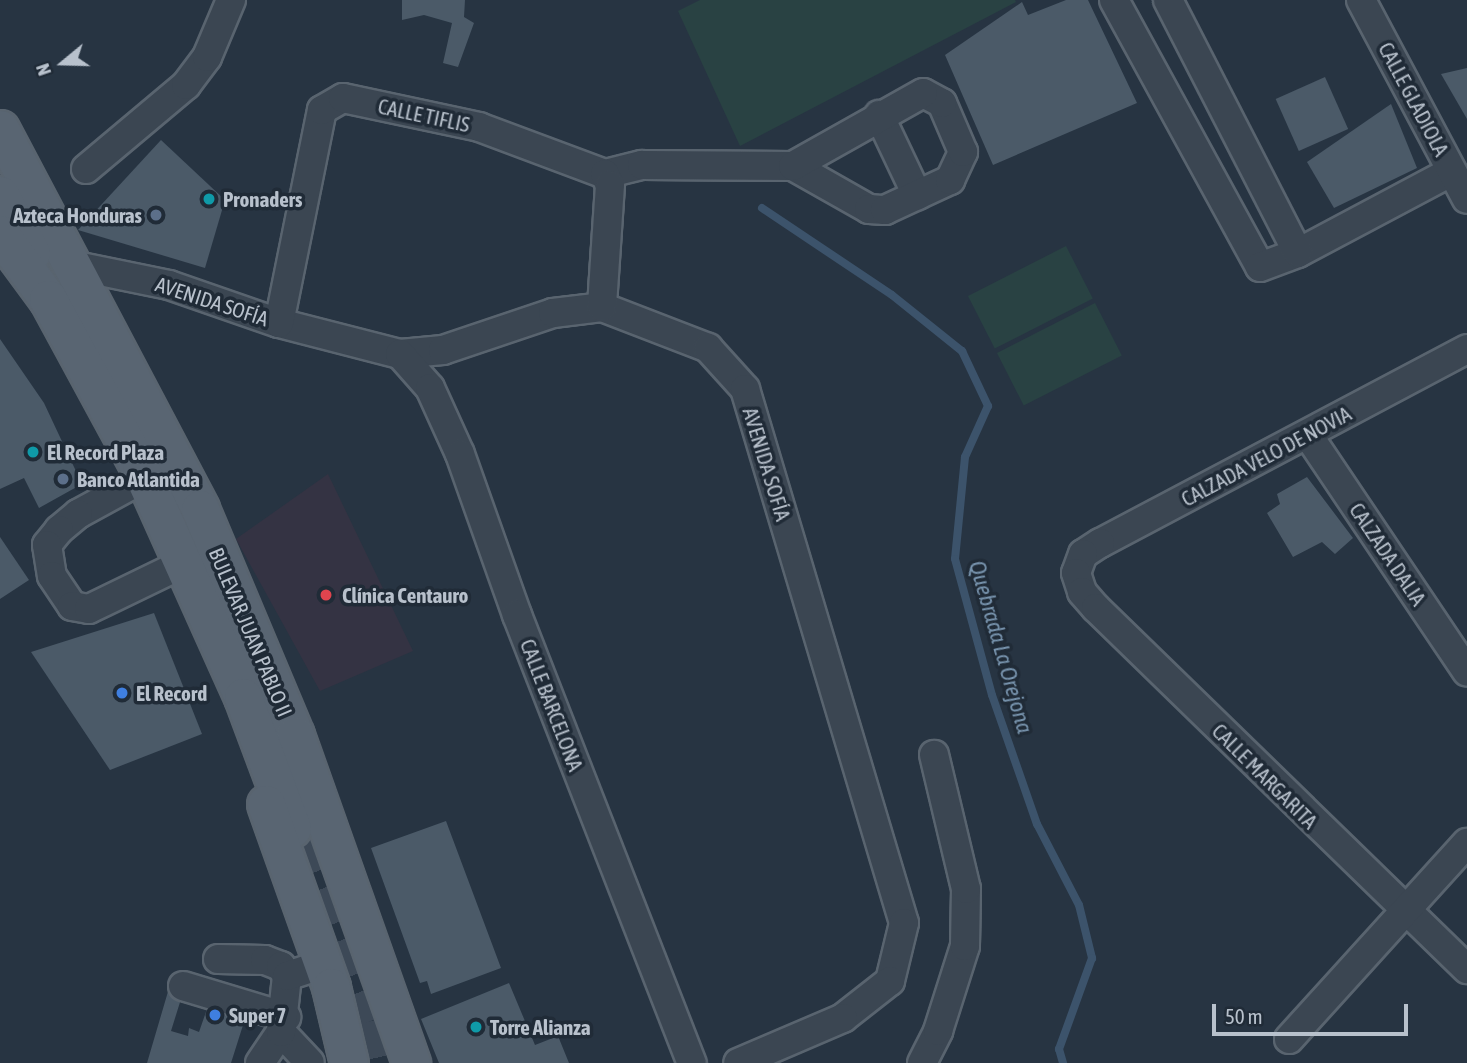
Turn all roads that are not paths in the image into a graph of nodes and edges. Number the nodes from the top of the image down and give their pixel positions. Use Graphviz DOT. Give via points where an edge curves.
graph roads {
  1 [pos="231,0"];
  2 [pos="1114,0"];
  3 [pos="1168,0"];
  4 [pos="1362,0"];
  5 [pos="879,115"];
  6 [pos="0,129"];
  7 [pos="0,163"];
  8 [pos="793,166"];
  9 [pos="86,169"];
  10 [pos="1452,171"];
  11 [pos="605,174"];
  12 [pos="0,195"];
  13 [pos="917,195"];
  14 [pos="1467,199"];
  15 [pos="46,222"];
  16 [pos="0,234"];
  17 [pos="1298,253"];
  18 [pos="71,265"];
  19 [pos="48,299"];
  20 [pos="602,307"];
  21 [pos="279,323"];
  22 [pos="1467,349"];
  23 [pos="400,354"];
  24 [pos="1308,435"];
  25 [pos="144,478"];
  26 [pos="182,564"];
  27 [pos="1076,573"];
  28 [pos="229,576"];
  29 [pos="1467,672"];
  30 [pos="243,698"];
  31 [pos="934,755"];
  32 [pos="292,828"];
  33 [pos="1467,843"];
  34 [pos="1404,914"];
  35 [pos="218,959"];
  36 [pos="323,964"];
  37 [pos="1467,969"];
  38 [pos="287,976"];
  39 [pos="183,986"];
  40 [pos="284,1025"];
  41 [pos="1289,1039"];
  42 [pos="752,1060"];
  43 [pos="260,1063"];
  44 [pos="310,1063"];
  45 [pos="349,1063"];
  46 [pos="396,1063"];
  47 [pos="411,1063"];
  48 [pos="692,1063"];
  49 [pos="922,1063"];
  1 -- 9 [label="street" via="207,57 186,85"];
  2 -- 17 [label="street" via="1252,260 1269,266"];
  3 -- 17 [label="street"];
  4 -- 10 [label="street, CALLE GLADIOLA"];
  5 -- 8 [label="street"];
  5 -- 13 [label="street"];
  5 -- 13 [label="street" via="923,93 942,103 963,152 961,166 950,180"];
  6 -- 15 [label="main road, BULEVAR JUAN PABLO II"];
  7 -- 15 [label="main road, BULEVAR JUAN PABLO II"];
  8 -- 11 [label="street" via="642,165"];
  8 -- 13 [label="street" via="869,209 885,210"];
  10 -- 14 [label="street, CALLE GLADIOLA"];
  10 -- 17 [label="street"];
  11 -- 20 [label="street" via="610,185"];
  11 -- 21 [label="street, CALLE TIFLIS" via="479,127 343,97 332,100 322,110"];
  12 -- 19 [label="main road, BULEVAR JUAN PABLO II" via="37,266"];
  15 -- 18 [label="main road, BULEVAR JUAN PABLO II"];
  16 -- 19 [label="main road, BULEVAR JUAN PABLO II"];
  18 -- 21 [label="street, AVENIDA SOFÍA" via="169,285"];
  18 -- 28 [label="main road, BULEVAR JUAN PABLO II" via="165,440"];
  19 -- 25 [label="main road, BULEVAR JUAN PABLO II"];
  20 -- 23 [label="street, AVENIDA SOFÍA" via="553,313 443,350"];
  20 -- 42 [label="street, AVENIDA SOFÍA" via="708,348 745,389 904,923 890,981 843,1018"];
  21 -- 23 [label="street, AVENIDA SOFÍA"];
  22 -- 24 [label="street, CALZADA VELO DE NOVIA"];
  23 -- 48 [label="street, CALLE BARCELONA" via="430,388 460,454 517,615"];
  24 -- 27 [label="street, CALZADA VELO DE NOVIA" via="1100,543 1083,554"];
  24 -- 29 [label="street, CALZADA DALIA"];
  25 -- 26 [label="main road, BULEVAR JUAN PABLO II"];
  25 -- 26 [label="street" via="78,514 59,530 47,545 52,576 72,606 89,610"];
  26 -- 30 [label="main road, BULEVAR JUAN PABLO II"];
  27 -- 34 [label="street, CALLE MARGARITA" via="1082,592 1096,608"];
  28 -- 46 [label="main road"];
  28 -- 47 [label="main road, BULEVAR JUAN PABLO II" via="295,735"];
  30 -- 32 [label="main road, BULEVAR JUAN PABLO II"];
  30 -- 36 [label="main road" via="273,831"];
  31 -- 49 [label="street" via="967,889 965,946 938,1031"];
  33 -- 34 [label="street"];
  34 -- 37 [label="street, CALLE MARGARITA"];
  34 -- 41 [label="street"];
  35 -- 38 [label="street" via="265,960 281,966"];
  36 -- 38 [label="street"];
  36 -- 45 [label="main road"];
  38 -- 40 [label="street"];
  39 -- 40 [label="street"];
  40 -- 43 [label="street"];
  40 -- 44 [label="street"];
}
